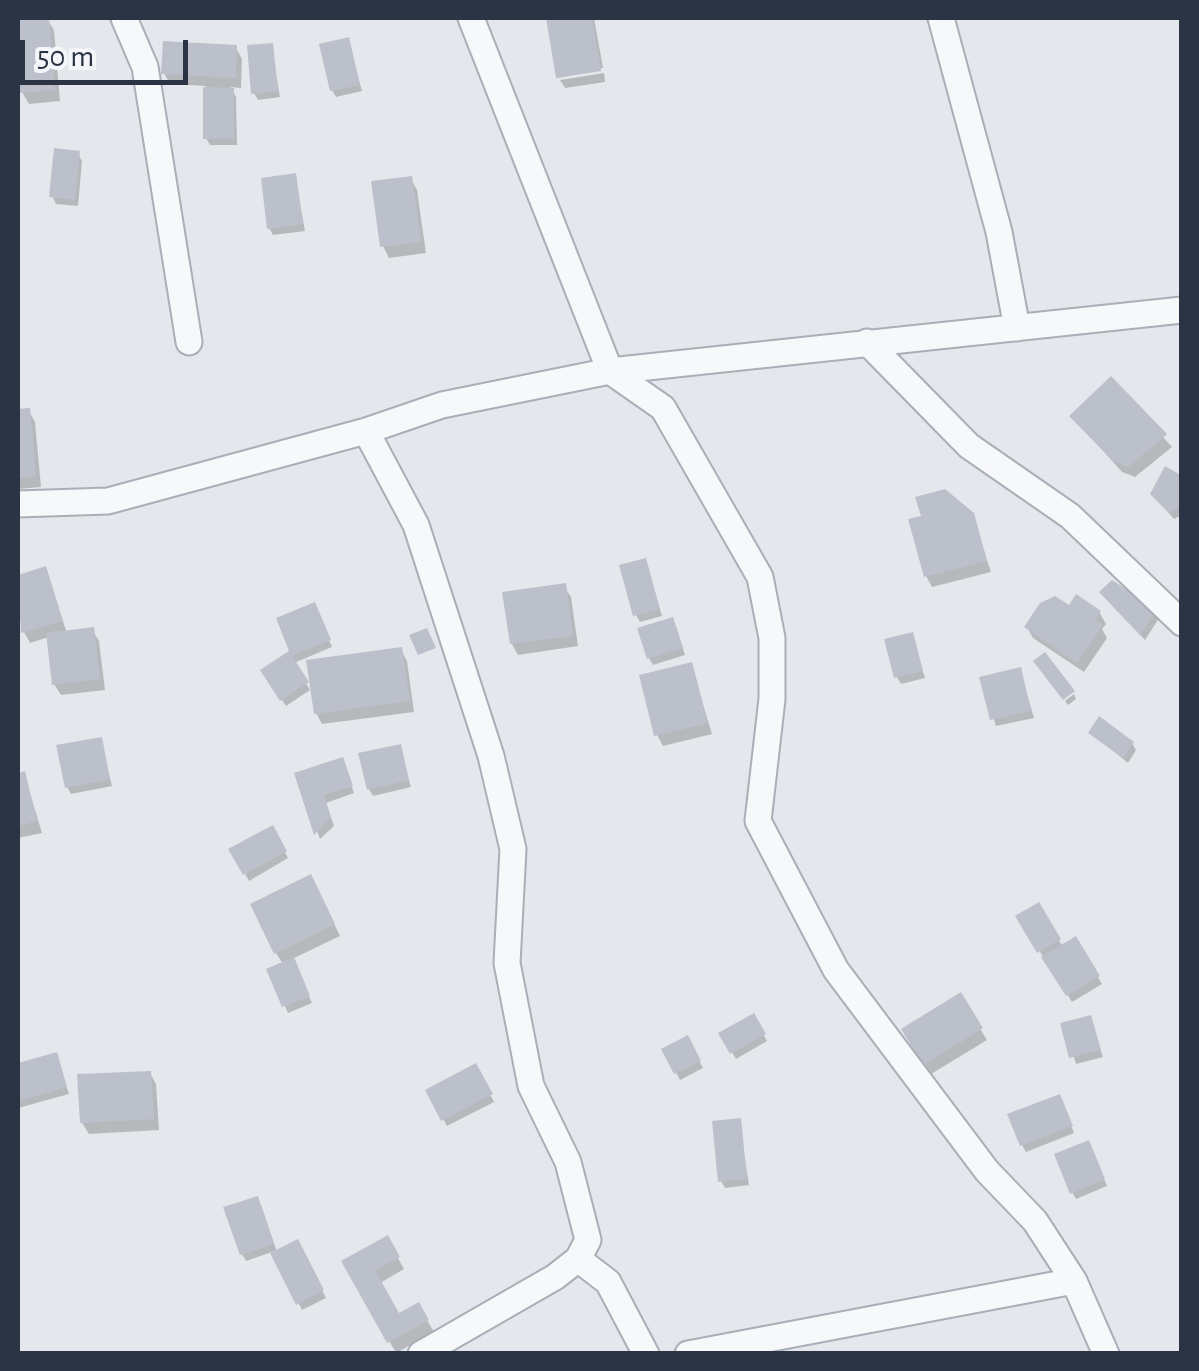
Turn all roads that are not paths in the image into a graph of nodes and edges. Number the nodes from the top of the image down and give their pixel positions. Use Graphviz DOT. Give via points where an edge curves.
graph roads {
  1 [pos="124,18"];
  2 [pos="471,18"];
  3 [pos="942,18"];
  4 [pos="1182,310"];
  5 [pos="1018,328"];
  6 [pos="190,342"];
  7 [pos="867,342"];
  8 [pos="610,371"];
  9 [pos="366,432"];
  10 [pos="18,504"];
  11 [pos="1182,623"];
  12 [pos="578,1260"];
  13 [pos="1074,1280"];
  14 [pos="421,1354"];
  15 [pos="646,1354"];
  16 [pos="688,1354"];
  17 [pos="1106,1354"];
  1 -- 6 [label="street" via="146,67"];
  2 -- 8 [label="street"];
  3 -- 5 [label="street"];
  4 -- 5 [label="street"];
  5 -- 7 [label="street"];
  7 -- 8 [label="street"];
  7 -- 11 [label="street" via="969,446 1070,516"];
  8 -- 9 [label="street" via="442,405"];
  8 -- 13 [label="street" via="663,408 760,576 772,638 772,699 758,821 836,970 1002,1189 1035,1220"];
  9 -- 10 [label="street" via="108,500"];
  9 -- 12 [label="street" via="416,525 491,756 513,850 506,963 532,1086 568,1162 588,1240"];
  12 -- 14 [label="street"];
  12 -- 15 [label="street" via="608,1282"];
  13 -- 16 [label="street"];
  13 -- 17 [label="street"];
}
